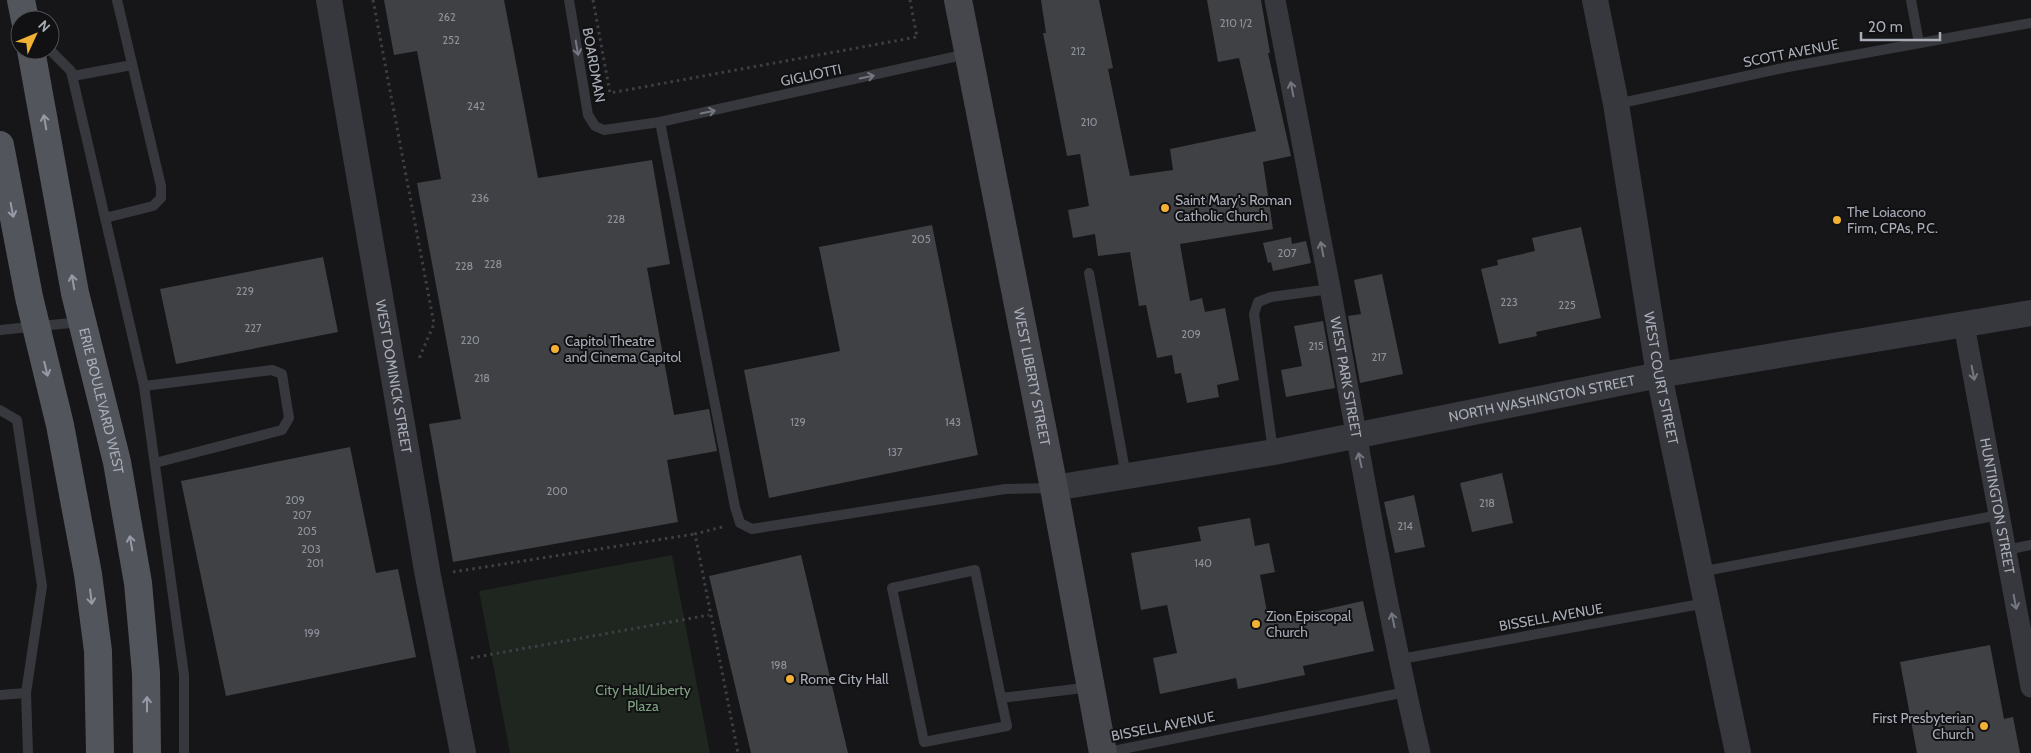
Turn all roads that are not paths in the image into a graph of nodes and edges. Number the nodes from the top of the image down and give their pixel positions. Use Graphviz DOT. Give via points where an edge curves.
graph roads {
  1 [pos="118,0"];
  2 [pos="329,0"];
  3 [pos="569,0"];
  4 [pos="958,0"];
  5 [pos="1275,0"];
  6 [pos="1595,0"];
  7 [pos="1911,0"];
  8 [pos="2031,23"];
  9 [pos="1919,43"];
  10 [pos="968,54"];
  11 [pos="32,60"];
  12 [pos="60,60"];
  13 [pos="132,66"];
  14 [pos="73,76"];
  15 [pos="1616,104"];
  16 [pos="660,122"];
  17 [pos="0,145"];
  18 [pos="105,218"];
  19 [pos="1089,273"];
  20 [pos="1330,288"];
  21 [pos="2031,313"];
  22 [pos="82,322"];
  23 [pos="1964,325"];
  24 [pos="36,326"];
  25 [pos="0,330"];
  26 [pos="1659,375"];
  27 [pos="144,386"];
  28 [pos="0,410"];
  29 [pos="1355,434"];
  30 [pos="1274,452"];
  31 [pos="155,463"];
  32 [pos="1126,476"];
  33 [pos="1054,488"];
  34 [pos="1999,515"];
  35 [pos="2031,545"];
  36 [pos="2006,550"];
  37 [pos="1699,572"];
  38 [pos="1706,603"];
  39 [pos="1401,659"];
  40 [pos="1092,687"];
  41 [pos="2031,687"];
  42 [pos="1406,692"];
  43 [pos="26,693"];
  44 [pos="0,695"];
  45 [pos="1002,698"];
  46 [pos="28,753"];
  47 [pos="100,753"];
  48 [pos="147,753"];
  49 [pos="184,753"];
  50 [pos="463,753"];
  51 [pos="1103,753"];
  52 [pos="1420,753"];
  53 [pos="1738,753"];
  1 -- 13 [label="lane"];
  2 -- 50 [label="street, WEST DOMINICK STREET" via="428,576"];
  3 -- 16 [label="lane, BOARDMAN, one-way" via="588,115 595,126 604,130"];
  4 -- 10 [label="main road, WEST LIBERTY STREET"];
  20 -- 5 [label="street, WEST PARK STREET, one-way"];
  6 -- 15 [label="street, WEST COURT STREET"];
  7 -- 9 [label="lane"];
  8 -- 9 [label="lane, SCOTT AVENUE"];
  9 -- 15 [label="lane, SCOTT AVENUE"];
  16 -- 10 [label="lane, GIGLIOTTI, one-way"];
  10 -- 33 [label="main road, WEST LIBERTY STREET"];
  22 -- 11 [label="main road, ERIE BOULEVARD WEST, one-way"];
  12 -- 14 [label="lane"];
  13 -- 14 [label="lane"];
  13 -- 18 [label="lane" via="161,186 161,198 154,206"];
  14 -- 18 [label="lane"];
  15 -- 26 [label="street, WEST COURT STREET"];
  16 -- 33 [label="lane" via="740,523 752,529 1001,489"];
  17 -- 24 [label="main road, one-way"];
  18 -- 27 [label="lane"];
  19 -- 32 [label="lane"];
  20 -- 29 [label="street, WEST PARK STREET"];
  20 -- 30 [label="lane" via="1258,302 1254,314"];
  21 -- 23 [label="street, NORTH WASHINGTON STREET"];
  22 -- 24 [label="lane"];
  48 -- 22 [label="main road, ERIE BOULEVARD WEST, one-way" via="146,673 138,583 117,462"];
  23 -- 26 [label="street, NORTH WASHINGTON STREET"];
  23 -- 34 [label="street, HUNTINGTON STREET, one-way"];
  24 -- 25 [label="lane"];
  24 -- 47 [label="main road, one-way" via="60,425 88,574 98,652"];
  26 -- 29 [label="street, NORTH WASHINGTON STREET"];
  26 -- 37 [label="street, WEST COURT STREET"];
  27 -- 31 [label="lane"];
  27 -- 31 [label="lane" via="272,370 282,374 289,418 282,430"];
  28 -- 43 [label="lane" via="17,420 42,586"];
  29 -- 30 [label="street, NORTH WASHINGTON STREET"];
  39 -- 29 [label="street, WEST PARK STREET, one-way"];
  30 -- 32 [label="street, NORTH WASHINGTON STREET"];
  31 -- 49 [label="lane" via="184,675"];
  32 -- 33 [label="street, NORTH WASHINGTON STREET"];
  33 -- 40 [label="main road, WEST LIBERTY STREET"];
  34 -- 36 [label="street, HUNTINGTON STREET"];
  34 -- 37 [label="lane"];
  35 -- 36 [label="lane"];
  36 -- 41 [label="street, HUNTINGTON STREET, one-way"];
  37 -- 38 [label="street, WEST COURT STREET"];
  38 -- 39 [label="lane, BISSELL AVENUE"];
  38 -- 53 [label="street, WEST COURT STREET"];
  39 -- 42 [label="street, WEST PARK STREET"];
  40 -- 45 [label="lane"];
  40 -- 51 [label="main road, WEST LIBERTY STREET"];
  42 -- 51 [label="lane, BISSELL AVENUE"];
  42 -- 52 [label="street, WEST PARK STREET"];
  43 -- 44 [label="lane"];
  43 -- 46 [label="lane"];
  45 -- 45 [label="lane" via="975,570 892,588 924,742 1007,726"];
}
